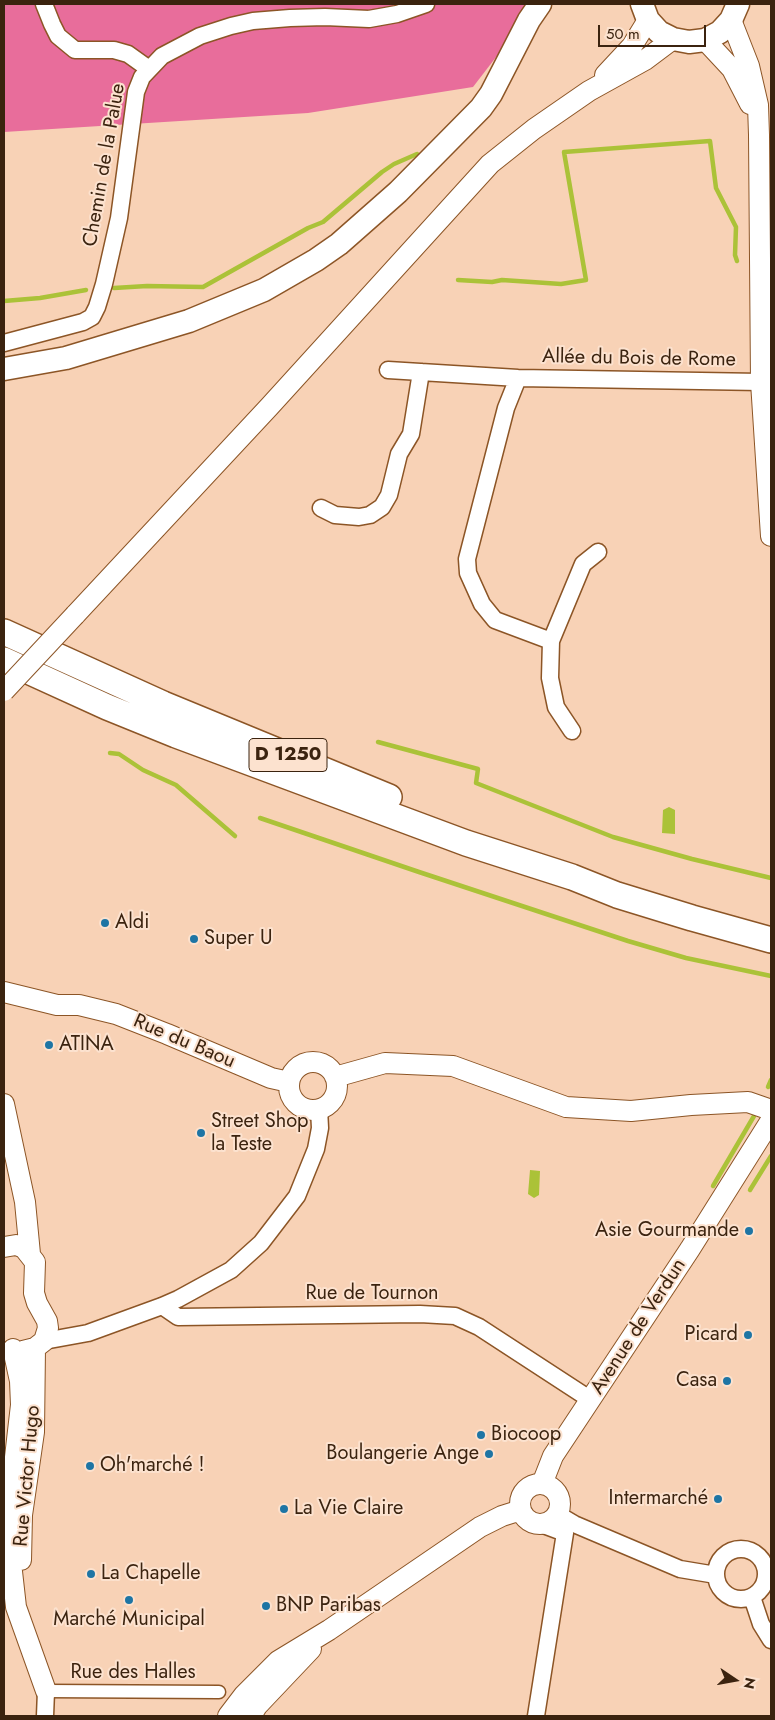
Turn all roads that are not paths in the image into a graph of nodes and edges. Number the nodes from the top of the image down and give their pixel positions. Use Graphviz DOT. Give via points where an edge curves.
graph roads {
  1 [pos="44,4"];
  2 [pos="426,4"];
  3 [pos="540,4"];
  4 [pos="645,12"];
  5 [pos="734,12"];
  6 [pos="673,39"];
  7 [pos="705,40"];
  8 [pos="149,69"];
  9 [pos="589,91"];
  10 [pos="758,122"];
  11 [pos="4,344"];
  12 [pos="4,370"];
  13 [pos="388,370"];
  14 [pos="421,372"];
  15 [pos="765,376"];
  16 [pos="518,378"];
  17 [pos="321,508"];
  18 [pos="771,536"];
  19 [pos="598,552"];
  20 [pos="4,632"];
  21 [pos="551,641"];
  22 [pos="4,660"];
  23 [pos="4,691"];
  24 [pos="572,731"];
  25 [pos="572,877"];
  26 [pos="700,920"];
  27 [pos="771,940"];
  28 [pos="771,957"];
  29 [pos="4,980"];
  30 [pos="4,992"];
  31 [pos="79,1005"];
  32 [pos="335,1077"];
  33 [pos="289,1082"];
  34 [pos="4,1104"];
  35 [pos="319,1109"];
  36 [pos="771,1110"];
  37 [pos="771,1120"];
  38 [pos="20,1178"];
  39 [pos="6,1246"];
  40 [pos="30,1254"];
  41 [pos="162,1306"];
  42 [pos="42,1337"];
  43 [pos="8,1344"];
  44 [pos="592,1400"];
  45 [pos="542,1484"];
  46 [pos="521,1510"];
  47 [pos="548,1519"];
  48 [pos="7,1556"];
  49 [pos="716,1575"];
  50 [pos="769,1577"];
  51 [pos="752,1597"];
  52 [pos="329,1630"];
  53 [pos="771,1640"];
  54 [pos="46,1691"];
  55 [pos="219,1692"];
  56 [pos="45,1716"];
  57 [pos="228,1716"];
  58 [pos="251,1716"];
  59 [pos="536,1716"];
  1 -- 8 [label="street" via="58,36 75,50 114,50 128,54"];
  2 -- 8 [label="street, Chemin de la Palue" via="369,19 290,18 231,26 200,36 162,56"];
  3 -- 12 [label="main road" via="481,108 398,192 316,260 264,290 188,321 66,358"];
  4 -- 6 [label="main road" via="659,32"];
  4 -- 9 [label="street" via="632,46"];
  5 -- 7 [label="main road" via="720,32"];
  5 -- 10 [label="street" via="750,66"];
  6 -- 7 [label="main road"];
  6 -- 9 [label="street" via="645,60"];
  7 -- 10 [label="street" via="735,74"];
  8 -- 11 [label="street, Chemin de la Palue" via="136,92 119,218 104,284 92,317"];
  9 -- 23 [label="street, bridge" via="490,164"];
  10 -- 15 [label="street"];
  13 -- 14 [label="street, Allée du Bois de Rome"];
  14 -- 16 [label="street, Allée du Bois de Rome"];
  14 -- 17 [label="street" via="411,434 399,454 389,495 382,507 370,516 359,517 335,515"];
  15 -- 16 [label="street, Allée du Bois de Rome"];
  15 -- 18 [label="street"];
  16 -- 21 [label="street, Allée du Bois de Rome" via="506,408 467,559 468,573 482,604 495,620"];
  19 -- 21 [label="street" via="583,564"];
  20 -- 25 [label="main road, D 1250" via="172,708 538,858"];
  21 -- 24 [label="street" via="550,678 556,708"];
  22 -- 25 [label="main road, D 1250" via="184,739 466,843"];
  25 -- 26 [label="main road, D 1250" via="617,895"];
  26 -- 27 [label="main road, D 1250"];
  26 -- 28 [label="main road"];
  29 -- 31 [label="street, Rue du Baou" via="60,995"];
  30 -- 31 [label="street, Rue du Baou" via="57,1005"];
  31 -- 33 [label="street, Rue du Baou" via="125,1017 270,1078"];
  32 -- 33 [label="street" via="325,1065 310,1062 296,1069"];
  32 -- 35 [label="street" via="336,1093 327,1106"];
  32 -- 36 [label="street" via="385,1063 453,1066 566,1106 631,1111 748,1102"];
  33 -- 35 [label="street" via="292,1098 297,1104 311,1110"];
  34 -- 38 [label="street"];
  35 -- 41 [label="street" via="316,1150 297,1196 261,1244 231,1270"];
  37 -- 44 [label="street, Avenue de Verdun"];
  38 -- 39 [label="street" via="14,1236"];
  38 -- 40 [label="street"];
  39 -- 40 [label="street" via="16,1245"];
  40 -- 42 [label="street" via="36,1266 34,1293"];
  41 -- 42 [label="street" via="78,1335"];
  41 -- 44 [label="street, Rue de Tournon" via="178,1317 455,1316 479,1327"];
  42 -- 43 [label="street" via="23,1352"];
  42 -- 54 [label="street, Rue Victor Hugo" via="34,1432 22,1515 21,1554 26,1600 44,1655"];
  43 -- 48 [label="street, Rue Victor Hugo" via="20,1381 21,1404 7,1528"];
  44 -- 45 [label="street, Avenue de Verdun" via="553,1456"];
  45 -- 46 [label="street" via="535,1484 524,1491"];
  45 -- 47 [label="street" via="557,1495 559,1508"];
  46 -- 47 [label="street" via="528,1520"];
  46 -- 52 [label="street" via="480,1526"];
  47 -- 49 [label="street" via="574,1524 680,1569"];
  47 -- 59 [label="street" via="565,1533"];
  48 -- 54 [label="street, Rue Victor Hugo" via="19,1619"];
  49 -- 50 [label="street" via="720,1560 731,1550 746,1548 756,1553"];
  49 -- 51 [label="street" via="720,1588 734,1598"];
  50 -- 51 [label="street"];
  51 -- 53 [label="street" via="761,1624"];
  52 -- 57 [label="street" via="278,1661"];
  52 -- 58 [label="street"];
  54 -- 55 [label="street, Rue des Halles"];
  54 -- 56 [label="street, Rue Victor Hugo"];
}
